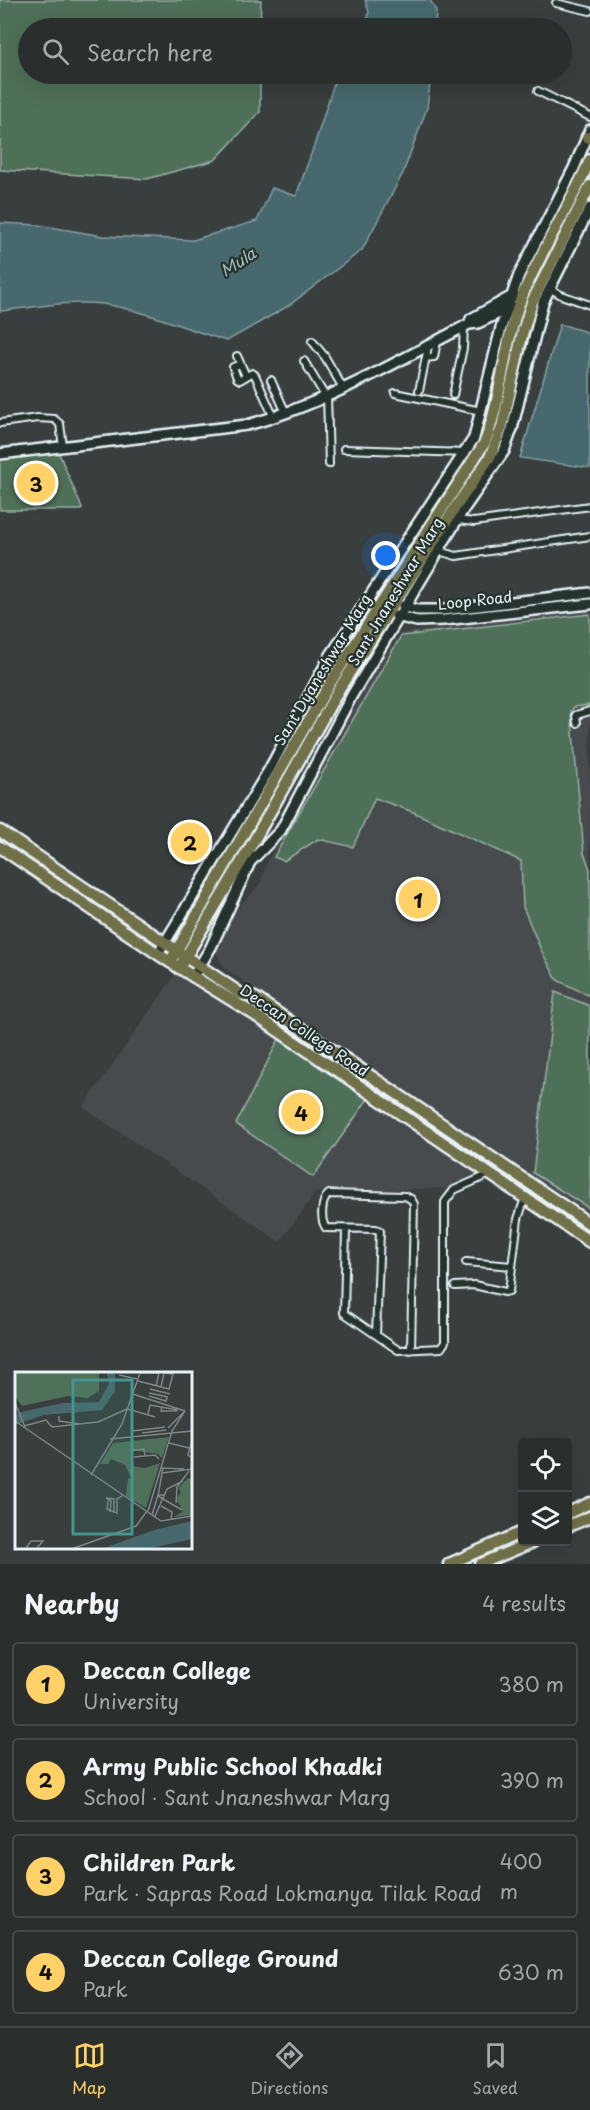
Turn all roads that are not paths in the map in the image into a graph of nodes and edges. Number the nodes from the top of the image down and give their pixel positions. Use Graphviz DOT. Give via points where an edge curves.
graph roads {
  1 [pos="556,3"];
  2 [pos="590,11"];
  3 [pos="538,91"];
  4 [pos="590,117"];
  5 [pos="589,135"];
  6 [pos="590,160"];
  7 [pos="590,186"];
  8 [pos="590,208"];
  9 [pos="539,294"];
  10 [pos="516,299"];
  11 [pos="590,304"];
  12 [pos="507,310"];
  13 [pos="470,325"];
  14 [pos="501,328"];
  15 [pos="312,341"];
  16 [pos="437,341"];
  17 [pos="428,347"];
  18 [pos="237,356"];
  19 [pos="426,358"];
  20 [pos="304,361"];
  21 [pos="271,380"];
  22 [pos="343,388"];
  23 [pos="419,391"];
  24 [pos="395,393"];
  25 [pos="453,395"];
  26 [pos="326,396"];
  27 [pos="481,411"];
  28 [pos="286,413"];
  29 [pos="274,418"];
  30 [pos="0,423"];
  31 [pos="63,447"];
  32 [pos="344,448"];
  33 [pos="466,453"];
  34 [pos="0,454"];
  35 [pos="329,464"];
  36 [pos="590,506"];
  37 [pos="457,519"];
  38 [pos="590,536"];
  39 [pos="439,550"];
  40 [pos="375,590"];
  41 [pos="590,593"];
  42 [pos="369,598"];
  43 [pos="388,604"];
  44 [pos="590,604"];
  45 [pos="405,608"];
  46 [pos="399,618"];
  47 [pos="590,711"];
  48 [pos="578,723"];
  49 [pos="0,831"];
  50 [pos="0,847"];
  51 [pos="256,848"];
  52 [pos="165,944"];
  53 [pos="177,951"];
  54 [pos="158,954"];
  55 [pos="187,957"];
  56 [pos="175,965"];
  57 [pos="200,966"];
  58 [pos="193,977"];
  59 [pos="490,1174"];
  60 [pos="525,1198"];
  61 [pos="590,1224"];
  62 [pos="346,1230"];
  63 [pos="590,1242"];
  64 [pos="466,1262"];
  65 [pos="512,1266"];
  66 [pos="455,1286"];
  67 [pos="376,1335"];
  68 [pos="411,1350"];
  69 [pos="590,1503"];
  70 [pos="572,1511"];
  71 [pos="590,1517"];
  72 [pos="572,1525"];
  73 [pos="518,1534"];
  74 [pos="523,1546"];
  75 [pos="449,1564"];
  76 [pos="480,1564"];
  1 -- 2 [label="street"];
  3 -- 4 [label="street"];
  5 -- 10 [label="street" via="519,275"];
  6 -- 9 [label="main road, Sant Dyaneshwar Marg"];
  7 -- 9 [label="main road, Sant Dyaneshwar Marg"];
  8 -- 9 [label="street, Sant Jnaneshwar Marg"];
  9 -- 10 [label="main road, Sant Dyaneshwar Marg"];
  9 -- 11 [label="street" via="561,295"];
  9 -- 37 [label="street, Sant Jnaneshwar Marg" via="508,442"];
  9 -- 43 [label="main road, Sant Dyaneshwar Marg" via="523,331 495,447"];
  10 -- 12 [label="street"];
  10 -- 13 [label="street" via="471,319"];
  10 -- 43 [label="main road, Sant Dyaneshwar Marg" via="485,442"];
  12 -- 13 [label="street"];
  12 -- 14 [label="street, Sant Jnaneshwar Marg"];
  13 -- 14 [label="street"];
  13 -- 16 [label="street"];
  13 -- 25 [label="street"];
  14 -- 27 [label="street, Sant Jnaneshwar Marg"];
  15 -- 22 [label="street"];
  16 -- 17 [label="street"];
  16 -- 19 [label="street" via="434,357"];
  17 -- 19 [label="street"];
  17 -- 22 [label="street"];
  18 -- 29 [label="street" via="240,364 233,367 237,378 255,375"];
  19 -- 23 [label="street"];
  20 -- 26 [label="street"];
  21 -- 28 [label="street"];
  22 -- 26 [label="street"];
  24 -- 27 [label="street"];
  26 -- 28 [label="street"];
  26 -- 35 [label="street"];
  27 -- 33 [label="street, Sant Jnaneshwar Marg"];
  28 -- 29 [label="street"];
  29 -- 31 [label="street" via="247,425"];
  30 -- 31 [label="street" via="54,419 60,424"];
  31 -- 34 [label="street"];
  32 -- 33 [label="street"];
  33 -- 40 [label="street, Sant Jnaneshwar Marg"];
  36 -- 37 [label="street" via="474,522"];
  37 -- 39 [label="street, Sant Jnaneshwar Marg"];
  38 -- 39 [label="street" via="456,556"];
  39 -- 45 [label="street, Sant Jnaneshwar Marg"];
  40 -- 42 [label="street, Sant Jnaneshwar Marg"];
  40 -- 43 [label="street, Loop Road"];
  41 -- 45 [label="street, Loop Road" via="443,610"];
  42 -- 43 [label="street, Loop Road"];
  42 -- 52 [label="street, Sant Jnaneshwar Marg" via="318,676 269,770"];
  43 -- 45 [label="street, Loop Road"];
  43 -- 46 [label="street, Loop Road"];
  43 -- 51 [label="main road, Sant Dyaneshwar Marg" via="339,688"];
  43 -- 53 [label="main road, Sant Dyaneshwar Marg" via="330,683"];
  44 -- 46 [label="street, Loop Road" via="444,620"];
  45 -- 46 [label="street, Sant Jnaneshwar Marg"];
  46 -- 51 [label="street, Sant Jnaneshwar Marg" via="352,695 281,830"];
  47 -- 48 [label="street" via="576,715"];
  49 -- 52 [label="main road, Deccan College Road"];
  50 -- 54 [label="main road, Deccan College Road"];
  51 -- 55 [label="main road, Sant Dyaneshwar Marg"];
  51 -- 57 [label="street, Sant Jnaneshwar Marg"];
  52 -- 53 [label="main road, Deccan College Road"];
  52 -- 54 [label="street, Sant Jnaneshwar Marg"];
  53 -- 55 [label="main road, Deccan College Road"];
  53 -- 56 [label="main road, Sant Dyaneshwar Marg"];
  54 -- 56 [label="main road, Deccan College Road"];
  55 -- 56 [label="main road, Sant Dyaneshwar Marg"];
  55 -- 57 [label="main road, Deccan College Road"];
  56 -- 58 [label="main road, Deccan College Road"];
  57 -- 58 [label="street, Sant Jnaneshwar Marg"];
  57 -- 61 [label="main road, Deccan College Road" via="241,994 255,998"];
  58 -- 59 [label="main road, Deccan College Road"];
  59 -- 60 [label="main road, Deccan College Road"];
  59 -- 68 [label="street" via="454,1190 446,1202 445,1342 437,1350"];
  60 -- 63 [label="main road, Deccan College Road"];
  60 -- 65 [label="street"];
  62 -- 67 [label="street" via="344,1313"];
  62 -- 67 [label="street" via="380,1231"];
  62 -- 68 [label="street" via="323,1225 324,1200 329,1194 405,1197 414,1204"];
  64 -- 65 [label="street"];
  65 -- 66 [label="street" via="509,1291"];
  67 -- 68 [label="street" via="398,1350"];
  69 -- 70 [label="main road"];
  71 -- 72 [label="main road"];
  73 -- 75 [label="main road"];
  74 -- 76 [label="main road"];
}
